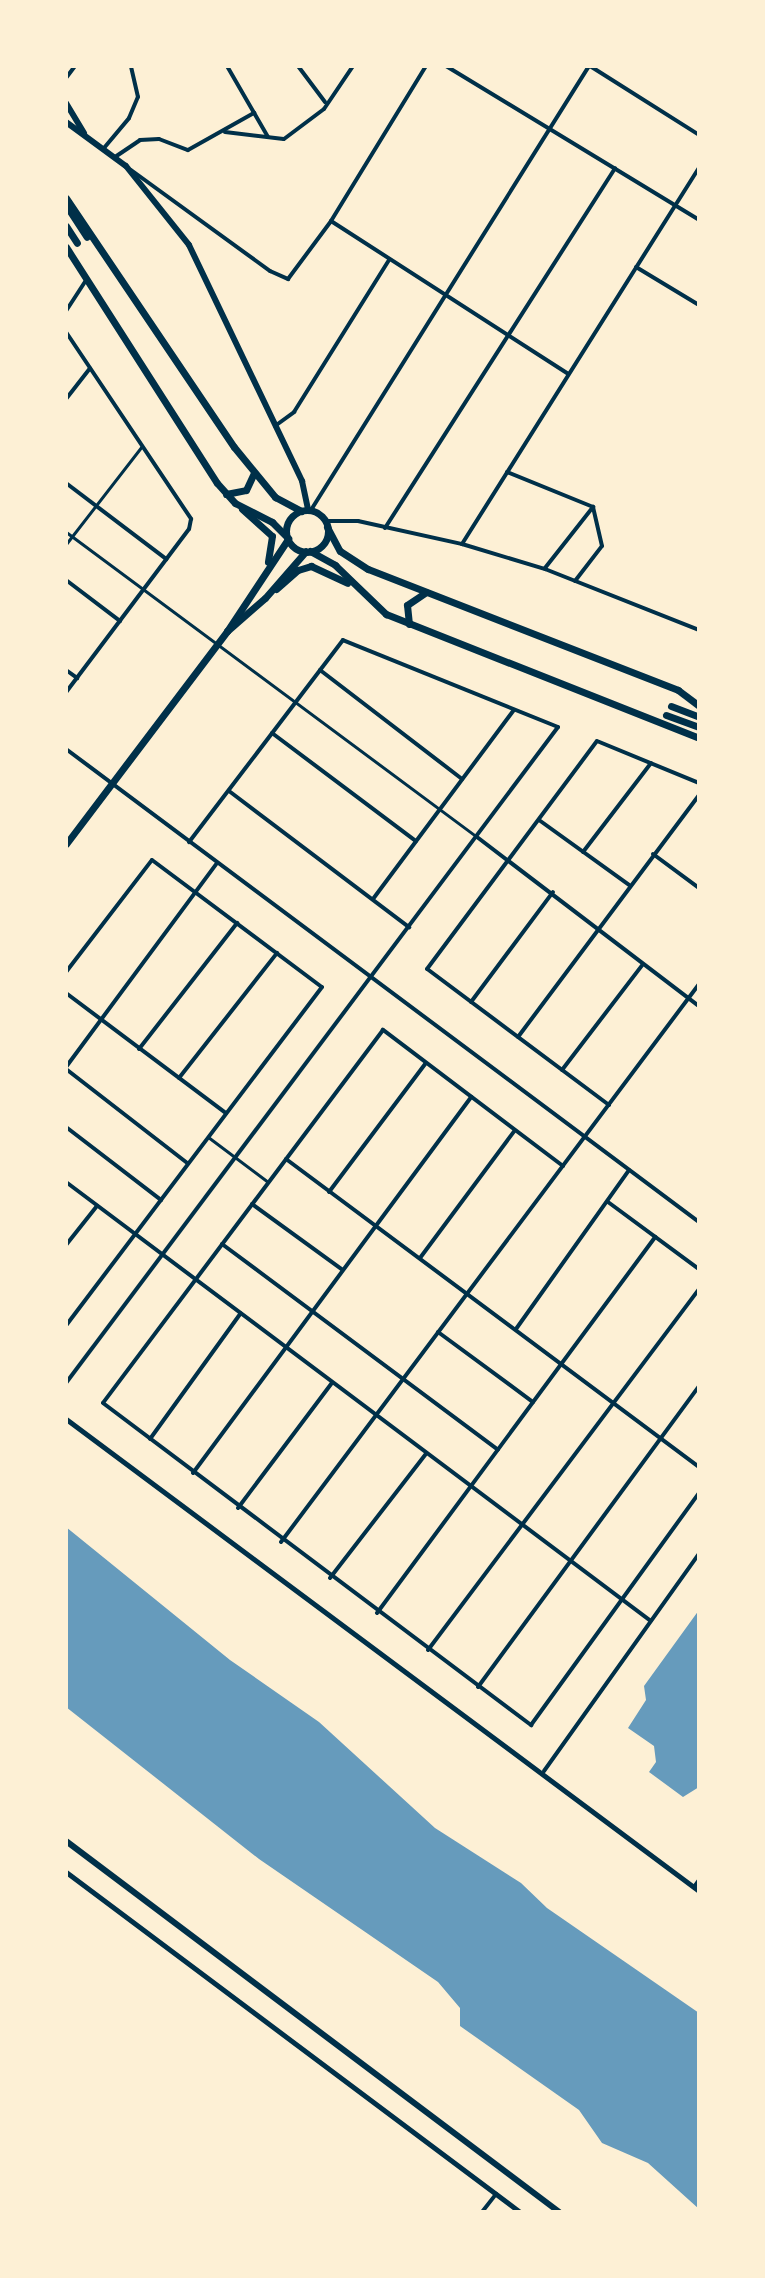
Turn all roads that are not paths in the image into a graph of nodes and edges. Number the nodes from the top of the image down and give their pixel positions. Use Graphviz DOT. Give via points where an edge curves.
graph roads {
  1 [pos="75,66"];
  2 [pos="131,66"];
  3 [pos="227,66"];
  4 [pos="298,66"];
  5 [pos="353,66"];
  6 [pos="426,66"];
  7 [pos="446,66"];
  8 [pos="589,66"];
  9 [pos="66,78"];
  10 [pos="66,103"];
  11 [pos="326,103"];
  12 [pos="254,113"];
  13 [pos="66,122"];
  14 [pos="550,128"];
  15 [pos="225,132"];
  16 [pos="84,133"];
  17 [pos="699,135"];
  18 [pos="268,138"];
  19 [pos="104,148"];
  20 [pos="115,157"];
  21 [pos="126,166"];
  22 [pos="699,167"];
  23 [pos="615,168"];
  24 [pos="66,198"];
  25 [pos="66,205"];
  26 [pos="675,205"];
  27 [pos="699,220"];
  28 [pos="331,221"];
  29 [pos="66,226"];
  30 [pos="87,237"];
  31 [pos="77,243"];
  32 [pos="66,247"];
  33 [pos="389,260"];
  34 [pos="636,266"];
  35 [pos="86,280"];
  36 [pos="443,296"];
  37 [pos="699,305"];
  38 [pos="66,311"];
  39 [pos="66,332"];
  40 [pos="509,337"];
  41 [pos="90,368"];
  42 [pos="568,374"];
  43 [pos="66,399"];
  44 [pos="275,426"];
  45 [pos="142,445"];
  46 [pos="507,472"];
  47 [pos="254,473"];
  48 [pos="66,483"];
  49 [pos="226,494"];
  50 [pos="235,503"];
  51 [pos="96,506"];
  52 [pos="593,507"];
  53 [pos="307,510"];
  54 [pos="327,524"];
  55 [pos="385,528"];
  56 [pos="66,532"];
  57 [pos="72,536"];
  58 [pos="288,539"];
  59 [pos="66,544"];
  60 [pos="462,544"];
  61 [pos="308,551"];
  62 [pos="166,560"];
  63 [pos="545,569"];
  64 [pos="263,573"];
  65 [pos="66,580"];
  66 [pos="575,581"];
  67 [pos="352,586"];
  68 [pos="143,590"];
  69 [pos="426,592"];
  70 [pos="265,598"];
  71 [pos="120,621"];
  72 [pos="409,624"];
  73 [pos="699,630"];
  74 [pos="227,631"];
  75 [pos="66,670"];
  76 [pos="320,670"];
  77 [pos="77,678"];
  78 [pos="66,692"];
  79 [pos="295,703"];
  80 [pos="698,704"];
  81 [pos="671,706"];
  82 [pos="514,710"];
  83 [pos="666,715"];
  84 [pos="699,717"];
  85 [pos="699,727"];
  86 [pos="272,733"];
  87 [pos="699,738"];
  88 [pos="66,749"];
  89 [pos="651,763"];
  90 [pos="462,779"];
  91 [pos="699,783"];
  92 [pos="111,784"];
  93 [pos="229,791"];
  94 [pos="699,795"];
  95 [pos="440,810"];
  96 [pos="539,820"];
  97 [pos="477,837"];
  98 [pos="416,841"];
  99 [pos="189,842"];
  100 [pos="66,844"];
  101 [pos="583,852"];
  102 [pos="653,854"];
  103 [pos="509,860"];
  104 [pos="217,862"];
  105 [pos="629,885"];
  106 [pos="699,887"];
  107 [pos="195,892"];
  108 [pos="553,892"];
  109 [pos="373,899"];
  110 [pos="237,923"];
  111 [pos="409,927"];
  112 [pos="597,928"];
  113 [pos="277,953"];
  114 [pos="643,964"];
  115 [pos="66,972"];
  116 [pos="371,978"];
  117 [pos="699,984"];
  118 [pos="66,993"];
  119 [pos="689,998"];
  120 [pos="471,1002"];
  121 [pos="699,1006"];
  122 [pos="100,1021"];
  123 [pos="518,1037"];
  124 [pos="139,1049"];
  125 [pos="426,1063"];
  126 [pos="66,1068"];
  127 [pos="562,1070"];
  128 [pos="179,1078"];
  129 [pos="471,1097"];
  130 [pos="609,1105"];
  131 [pos="226,1113"];
  132 [pos="66,1127"];
  133 [pos="515,1130"];
  134 [pos="208,1137"];
  135 [pos="585,1137"];
  136 [pos="236,1158"];
  137 [pos="286,1159"];
  138 [pos="188,1163"];
  139 [pos="563,1166"];
  140 [pos="629,1170"];
  141 [pos="66,1182"];
  142 [pos="268,1182"];
  143 [pos="329,1192"];
  144 [pos="161,1200"];
  145 [pos="607,1201"];
  146 [pos="252,1204"];
  147 [pos="97,1205"];
  148 [pos="699,1222"];
  149 [pos="376,1225"];
  150 [pos="135,1233"];
  151 [pos="655,1237"];
  152 [pos="222,1244"];
  153 [pos="66,1245"];
  154 [pos="164,1254"];
  155 [pos="420,1258"];
  156 [pos="699,1269"];
  157 [pos="343,1270"];
  158 [pos="196,1279"];
  159 [pos="699,1289"];
  160 [pos="467,1294"];
  161 [pos="313,1311"];
  162 [pos="241,1313"];
  163 [pos="66,1325"];
  164 [pos="516,1329"];
  165 [pos="438,1332"];
  166 [pos="286,1348"];
  167 [pos="562,1363"];
  168 [pos="404,1378"];
  169 [pos="66,1383"];
  170 [pos="332,1383"];
  171 [pos="699,1386"];
  172 [pos="533,1402"];
  173 [pos="613,1403"];
  174 [pos="375,1417"];
  175 [pos="66,1419"];
  176 [pos="150,1439"];
  177 [pos="660,1439"];
  178 [pos="498,1450"];
  179 [pos="426,1454"];
  180 [pos="699,1467"];
  181 [pos="193,1473"];
  182 [pos="470,1487"];
  183 [pos="699,1493"];
  184 [pos="238,1508"];
  185 [pos="522,1525"];
  186 [pos="281,1542"];
  187 [pos="699,1554"];
  188 [pos="570,1561"];
  189 [pos="330,1578"];
  190 [pos="621,1600"];
  191 [pos="377,1613"];
  192 [pos="651,1621"];
  193 [pos="428,1650"];
  194 [pos="478,1687"];
  195 [pos="544,1771"];
  196 [pos="66,1841"];
  197 [pos="66,1872"];
  198 [pos="699,1880"];
  199 [pos="696,1889"];
  200 [pos="496,2194"];
  201 [pos="482,2212"];
  202 [pos="520,2212"];
  203 [pos="559,2212"];
  1 -- 9 [label="street"];
  2 -- 19 [label="street" via="138,97"];
  3 -- 12 [label="street"];
  4 -- 11 [label="street"];
  5 -- 11 [label="street"];
  6 -- 28 [label="street"];
  7 -- 14 [label="street"];
  8 -- 14 [label="street"];
  8 -- 17 [label="street"];
  10 -- 16 [label="main road"];
  11 -- 18 [label="street" via="284,139"];
  12 -- 15 [label="street"];
  12 -- 18 [label="street"];
  13 -- 16 [label="main road"];
  14 -- 23 [label="street"];
  14 -- 36 [label="street"];
  15 -- 18 [label="street"];
  15 -- 20 [label="street" via="188,150 159,139 140,140"];
  16 -- 19 [label="main road"];
  19 -- 20 [label="main road"];
  20 -- 21 [label="main road"];
  21 -- 28 [label="street" via="288,279"];
  21 -- 44 [label="main road" via="189,245"];
  22 -- 26 [label="street"];
  23 -- 26 [label="street"];
  23 -- 40 [label="street"];
  24 -- 47 [label="main road"];
  25 -- 30 [label="main road"];
  26 -- 27 [label="street"];
  26 -- 34 [label="street"];
  28 -- 33 [label="street"];
  29 -- 31 [label="main road"];
  32 -- 35 [label="main road"];
  33 -- 36 [label="street"];
  33 -- 44 [label="street" via="294,412"];
  34 -- 37 [label="street"];
  34 -- 42 [label="street"];
  35 -- 38 [label="street"];
  35 -- 49 [label="main road"];
  36 -- 40 [label="street"];
  36 -- 53 [label="street"];
  39 -- 41 [label="street"];
  40 -- 42 [label="street"];
  40 -- 55 [label="street"];
  41 -- 43 [label="street"];
  41 -- 45 [label="street"];
  42 -- 46 [label="street"];
  44 -- 53 [label="main road" via="302,481"];
  45 -- 51 [label="street"];
  45 -- 62 [label="street" via="191,519"];
  46 -- 52 [label="street"];
  46 -- 60 [label="street"];
  47 -- 49 [label="main road" via="246,490"];
  47 -- 53 [label="main road" via="281,502"];
  48 -- 51 [label="street"];
  49 -- 50 [label="main road"];
  50 -- 58 [label="main road" via="272,522"];
  50 -- 64 [label="main road" via="272,536"];
  51 -- 57 [label="street"];
  51 -- 62 [label="street"];
  52 -- 63 [label="street"];
  52 -- 66 [label="street" via="602,546"];
  53 -- 54 [label="main road"];
  53 -- 58 [label="main road" via="290,519"];
  54 -- 55 [label="street"];
  54 -- 61 [label="main road" via="322,545"];
  54 -- 69 [label="main road" via="334,543 349,558"];
  55 -- 60 [label="street"];
  56 -- 57 [label="street"];
  57 -- 59 [label="street"];
  57 -- 68 [label="street"];
  58 -- 61 [label="main road"];
  58 -- 64 [label="main road"];
  60 -- 63 [label="street"];
  61 -- 67 [label="main road" via="335,565"];
  61 -- 70 [label="main road"];
  62 -- 68 [label="street"];
  63 -- 66 [label="street"];
  64 -- 74 [label="main road"];
  65 -- 71 [label="street"];
  66 -- 73 [label="street"];
  67 -- 70 [label="main road" via="311,566 298,570"];
  67 -- 72 [label="main road"];
  68 -- 71 [label="street"];
  68 -- 79 [label="street"];
  69 -- 72 [label="main road" via="407,605"];
  69 -- 80 [label="main road" via="678,690"];
  70 -- 74 [label="main road"];
  71 -- 77 [label="street"];
  72 -- 87 [label="main road"];
  74 -- 92 [label="main road"];
  75 -- 77 [label="street"];
  76 -- 79 [label="street"];
  76 -- 82 [label="street" via="343,640"];
  76 -- 90 [label="street"];
  77 -- 78 [label="street"];
  79 -- 86 [label="street"];
  79 -- 95 [label="street"];
  81 -- 84 [label="main road"];
  82 -- 90 [label="street"];
  82 -- 97 [label="street" via="558,727"];
  83 -- 85 [label="main road"];
  86 -- 93 [label="street"];
  86 -- 98 [label="street"];
  88 -- 92 [label="street"];
  89 -- 91 [label="street"];
  89 -- 96 [label="street" via="597,741"];
  89 -- 101 [label="street"];
  90 -- 95 [label="street"];
  92 -- 99 [label="street"];
  92 -- 100 [label="main road"];
  93 -- 99 [label="street"];
  93 -- 109 [label="street"];
  94 -- 102 [label="street"];
  95 -- 97 [label="street"];
  95 -- 98 [label="street"];
  96 -- 101 [label="street"];
  96 -- 103 [label="street"];
  97 -- 103 [label="street"];
  97 -- 111 [label="street"];
  98 -- 109 [label="street"];
  99 -- 104 [label="street"];
  101 -- 105 [label="street"];
  102 -- 105 [label="street"];
  102 -- 106 [label="street"];
  103 -- 108 [label="street"];
  103 -- 120 [label="street" via="427,969"];
  104 -- 107 [label="street"];
  104 -- 116 [label="street"];
  105 -- 112 [label="street"];
  107 -- 110 [label="street"];
  107 -- 115 [label="street" via="152,860"];
  107 -- 122 [label="street"];
  108 -- 112 [label="street"];
  108 -- 120 [label="street"];
  109 -- 111 [label="street"];
  110 -- 113 [label="street"];
  110 -- 124 [label="street"];
  111 -- 116 [label="street"];
  112 -- 114 [label="street"];
  112 -- 123 [label="street"];
  113 -- 128 [label="street"];
  113 -- 131 [label="street" via="322,987"];
  114 -- 119 [label="street"];
  114 -- 127 [label="street"];
  116 -- 135 [label="street"];
  116 -- 136 [label="street"];
  117 -- 119 [label="street"];
  118 -- 122 [label="street"];
  119 -- 121 [label="street"];
  119 -- 130 [label="street"];
  120 -- 123 [label="street"];
  122 -- 124 [label="street"];
  122 -- 126 [label="street"];
  123 -- 127 [label="street"];
  124 -- 128 [label="street"];
  125 -- 129 [label="street"];
  125 -- 137 [label="street" via="383,1030"];
  125 -- 143 [label="street"];
  126 -- 138 [label="street"];
  127 -- 130 [label="street"];
  128 -- 131 [label="street"];
  129 -- 133 [label="street"];
  129 -- 149 [label="street"];
  130 -- 135 [label="street"];
  131 -- 134 [label="street"];
  132 -- 144 [label="street"];
  133 -- 139 [label="street"];
  133 -- 155 [label="street"];
  134 -- 136 [label="street"];
  134 -- 138 [label="street"];
  135 -- 139 [label="street"];
  135 -- 140 [label="street"];
  136 -- 142 [label="street"];
  136 -- 154 [label="street"];
  137 -- 142 [label="street"];
  137 -- 143 [label="street"];
  138 -- 144 [label="street"];
  139 -- 160 [label="street"];
  140 -- 145 [label="street"];
  140 -- 148 [label="street"];
  141 -- 147 [label="street"];
  142 -- 146 [label="street"];
  143 -- 149 [label="street"];
  144 -- 150 [label="street"];
  145 -- 151 [label="street"];
  145 -- 164 [label="street"];
  146 -- 152 [label="street"];
  146 -- 157 [label="street"];
  147 -- 150 [label="street"];
  147 -- 153 [label="street"];
  149 -- 155 [label="street"];
  149 -- 157 [label="street"];
  150 -- 154 [label="street"];
  150 -- 163 [label="street"];
  151 -- 156 [label="street"];
  151 -- 167 [label="street"];
  152 -- 158 [label="street"];
  152 -- 161 [label="street"];
  154 -- 158 [label="street"];
  154 -- 169 [label="street"];
  155 -- 160 [label="street"];
  157 -- 161 [label="street"];
  158 -- 162 [label="street"];
  158 -- 176 [label="street" via="103,1403"];
  159 -- 173 [label="street"];
  160 -- 164 [label="street"];
  160 -- 165 [label="street"];
  161 -- 166 [label="street"];
  161 -- 168 [label="street"];
  162 -- 166 [label="street"];
  162 -- 176 [label="street"];
  164 -- 167 [label="street"];
  165 -- 168 [label="street"];
  165 -- 172 [label="street"];
  166 -- 170 [label="street"];
  166 -- 181 [label="street"];
  167 -- 172 [label="street"];
  167 -- 173 [label="street"];
  168 -- 174 [label="street"];
  168 -- 178 [label="street"];
  170 -- 174 [label="street"];
  170 -- 184 [label="street"];
  171 -- 177 [label="street"];
  172 -- 178 [label="street"];
  173 -- 177 [label="street"];
  173 -- 185 [label="street"];
  174 -- 179 [label="street"];
  174 -- 186 [label="street"];
  175 -- 195 [label="street"];
  176 -- 181 [label="street"];
  177 -- 180 [label="street"];
  177 -- 188 [label="street"];
  178 -- 182 [label="street"];
  179 -- 182 [label="street"];
  179 -- 189 [label="street"];
  181 -- 184 [label="street"];
  182 -- 185 [label="street"];
  182 -- 191 [label="street"];
  183 -- 190 [label="street"];
  184 -- 186 [label="street"];
  185 -- 188 [label="street"];
  185 -- 193 [label="street"];
  186 -- 189 [label="street"];
  187 -- 192 [label="street"];
  188 -- 190 [label="street"];
  188 -- 194 [label="street"];
  189 -- 191 [label="street"];
  190 -- 192 [label="street"];
  190 -- 194 [label="street" via="531,1725"];
  191 -- 193 [label="street"];
  192 -- 195 [label="street"];
  193 -- 194 [label="street"];
  195 -- 199 [label="street"];
  196 -- 203 [label="main road"];
  197 -- 200 [label="street"];
  198 -- 199 [label="street"];
  200 -- 201 [label="street"];
  200 -- 202 [label="street"];
}
